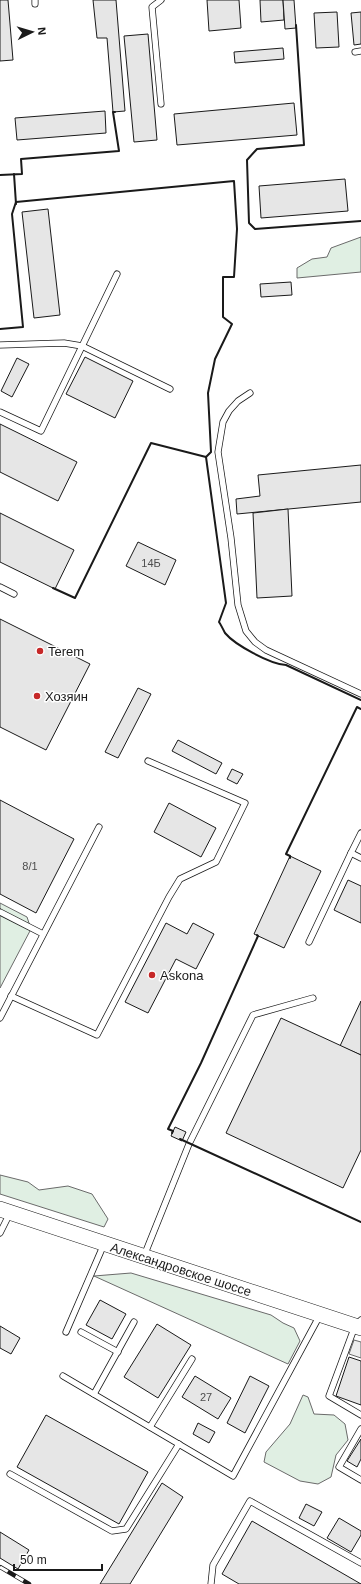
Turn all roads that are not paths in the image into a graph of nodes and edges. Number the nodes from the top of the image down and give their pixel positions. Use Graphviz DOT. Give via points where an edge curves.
graph roads {
  1 [pos="160,0"];
  2 [pos="160,104"];
  3 [pos="117,274"];
  4 [pos="0,345"];
  5 [pos="82,346"];
  6 [pos="170,389"];
  7 [pos="250,393"];
  8 [pos="0,412"];
  9 [pos="0,587"];
  10 [pos="14,594"];
  11 [pos="361,694"];
  12 [pos="148,761"];
  13 [pos="99,827"];
  14 [pos="361,832"];
  15 [pos="352,853"];
  16 [pos="361,858"];
  17 [pos="0,912"];
  18 [pos="43,934"];
  19 [pos="309,942"];
  20 [pos="11,996"];
  21 [pos="313,998"];
  22 [pos="0,1018"];
  23 [pos="5,1211"];
  24 [pos="0,1232"];
  25 [pos="104,1244"];
  26 [pos="144,1256"];
  27 [pos="320,1315"];
  28 [pos="134,1322"];
  29 [pos="359,1324"];
  30 [pos="66,1332"];
  31 [pos="81,1332"];
  32 [pos="118,1352"];
  33 [pos="192,1359"];
  34 [pos="64,1376"];
  35 [pos="94,1394"];
  36 [pos="361,1415"];
  37 [pos="150,1427"];
  38 [pos="361,1429"];
  39 [pos="179,1444"];
  40 [pos="10,1474"];
  41 [pos="361,1480"];
  42 [pos="361,1563"];
  43 [pos="211,1584"];
  1 -- 2 [label="lane" via="152,7"];
  3 -- 5 [label="lane"];
  4 -- 5 [label="lane" via="64,342"];
  5 -- 6 [label="lane"];
  5 -- 8 [label="lane" via="41,431"];
  7 -- 11 [label="lane" via="238,401 223,422 218,452 238,605 246,631 266,650"];
  9 -- 10 [label="lane"];
  12 -- 20 [label="lane" via="245,803 216,862 180,879 97,1035"];
  13 -- 18 [label="lane"];
  14 -- 15 [label="lane"];
  15 -- 16 [label="lane"];
  15 -- 19 [label="lane"];
  17 -- 18 [label="lane"];
  18 -- 20 [label="lane"];
  20 -- 22 [label="lane"];
  21 -- 26 [label="lane" via="253,1015 189,1144"];
  23 -- 24 [label="lane"];
  23 -- 25 [label="main road, Александровское шоссе"];
  25 -- 26 [label="main road, Александровское шоссе"];
  25 -- 30 [label="lane"];
  26 -- 27 [label="main road, Александровское шоссе"];
  27 -- 29 [label="main road, Александровское шоссе"];
  27 -- 39 [label="lane" via="233,1476"];
  28 -- 32 [label="lane"];
  29 -- 36 [label="lane" via="329,1396"];
  31 -- 32 [label="lane"];
  32 -- 35 [label="lane"];
  33 -- 37 [label="lane"];
  34 -- 35 [label="lane"];
  35 -- 37 [label="lane"];
  37 -- 39 [label="lane"];
  38 -- 41 [label="lane" via="339,1467"];
  39 -- 40 [label="lane" via="126,1529 112,1531"];
  42 -- 43 [label="lane" via="250,1501 213,1565"];
}
